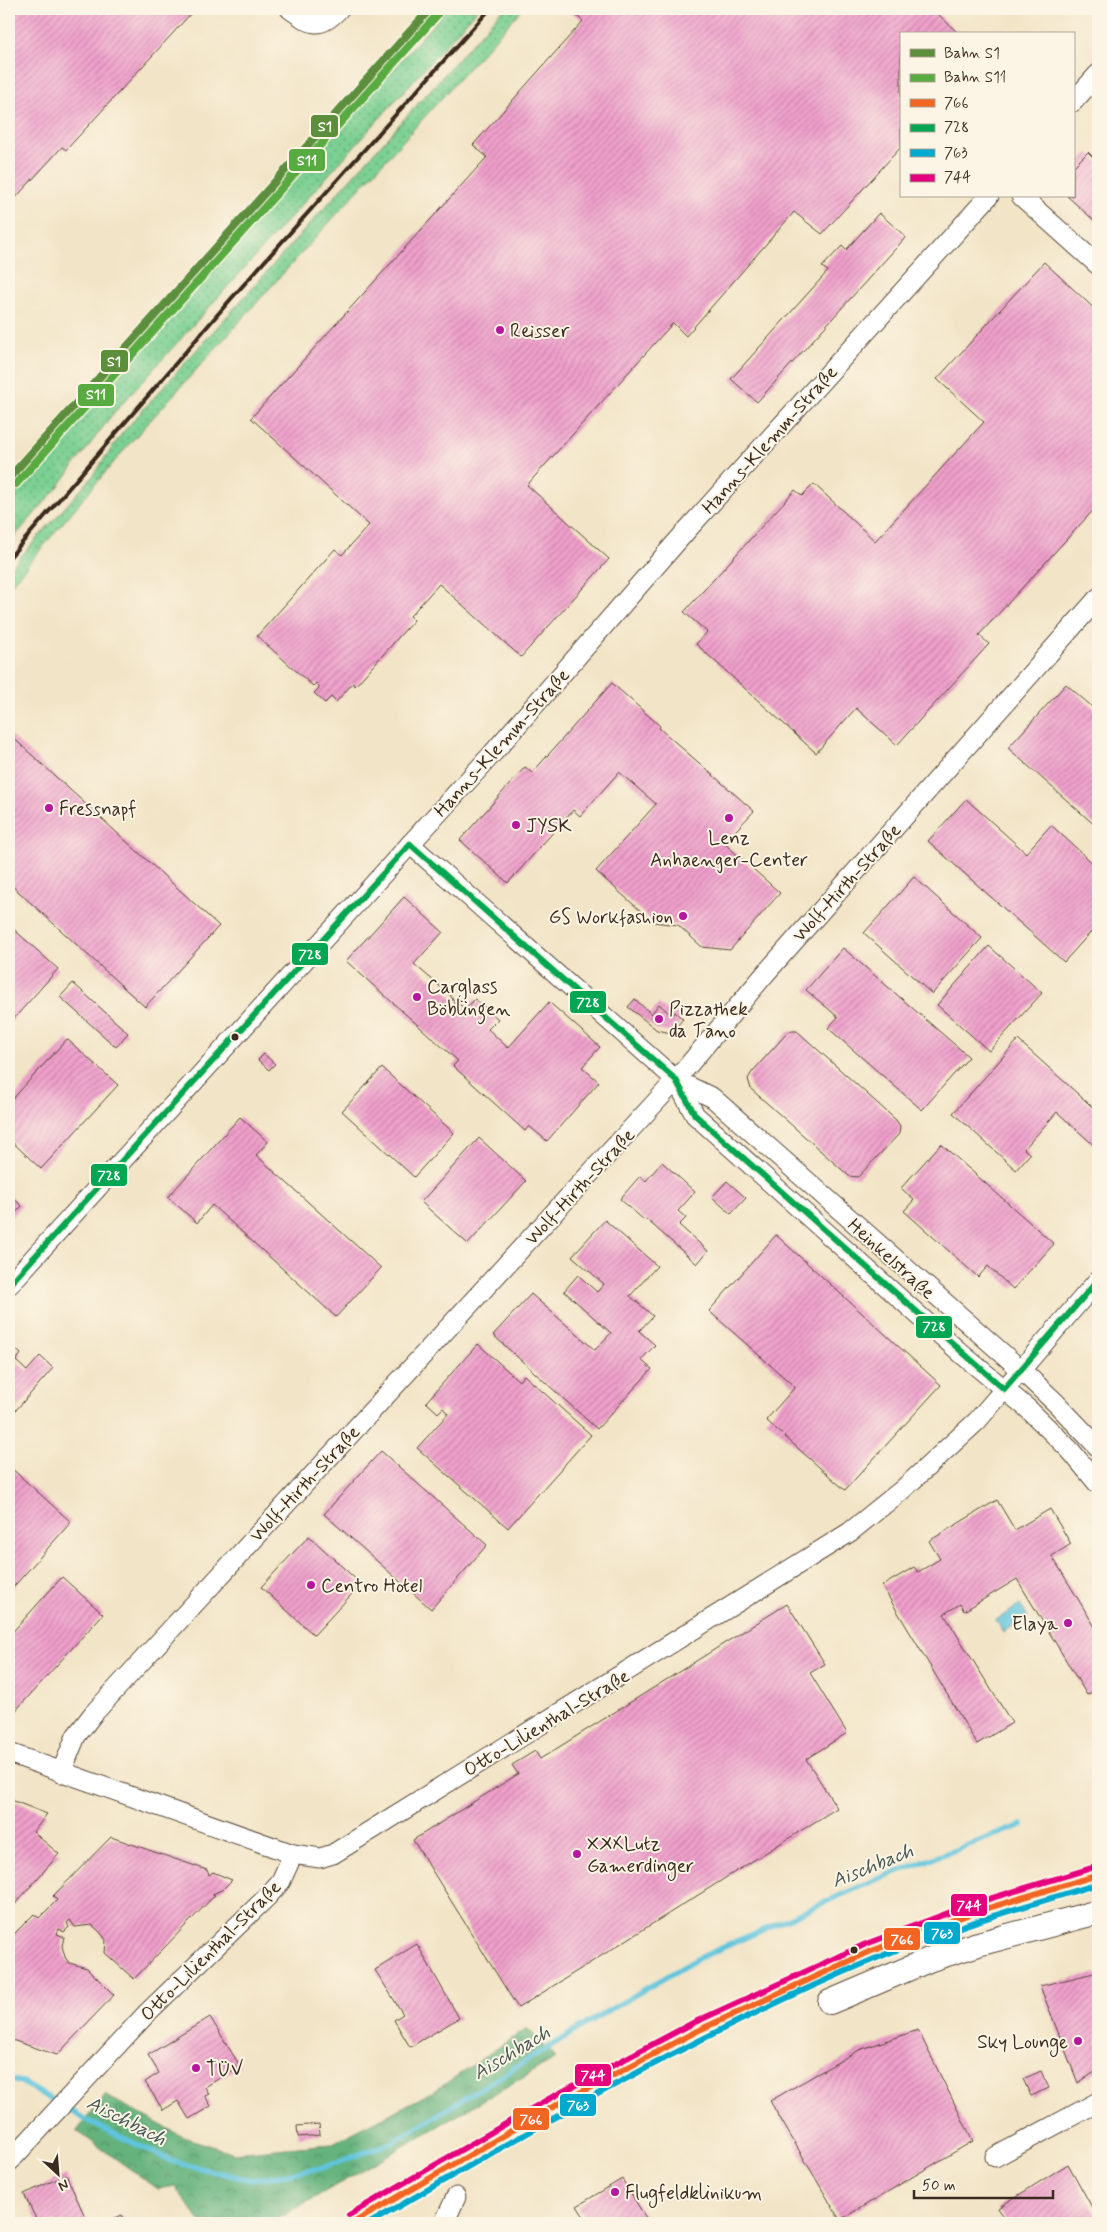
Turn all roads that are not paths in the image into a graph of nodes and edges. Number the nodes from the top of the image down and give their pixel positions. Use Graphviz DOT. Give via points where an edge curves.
graph roads {
  1 [pos="290,9"];
  2 [pos="339,9"];
  3 [pos="1098,74"];
  4 [pos="1074,101"];
  5 [pos="987,198"];
  6 [pos="1023,198"];
  7 [pos="1098,265"];
  8 [pos="1098,598"];
  9 [pos="410,844"];
  10 [pos="676,1080"];
  11 [pos="1098,1280"];
  12 [pos="9,1285"];
  13 [pos="1020,1369"];
  14 [pos="1004,1389"];
  15 [pos="1098,1447"];
  16 [pos="1098,1484"];
  17 [pos="9,1753"];
  18 [pos="61,1773"];
  19 [pos="292,1854"];
  20 [pos="1098,1874"];
  21 [pos="976,1912"];
  22 [pos="1098,1912"];
  23 [pos="830,2002"];
  24 [pos="1098,2102"];
  25 [pos="995,2157"];
  26 [pos="9,2162"];
  27 [pos="456,2197"];
  28 [pos="444,2223"];
  1 -- 2 [label="street" via="311,24 331,18"];
  3 -- 4 [label="street"];
  5 -- 9 [label="street, Hanns-Klemm-Straße" via="687,530"];
  6 -- 7 [label="street"];
  8 -- 10 [label="street, Wolf-Hirth-Straße" via="764,974"];
  9 -- 10 [label="street, Heinkelstraße"];
  9 -- 12 [label="street, Hanns-Klemm-Straße"];
  10 -- 13 [label="street, Heinkelstraße" via="713,1098"];
  10 -- 14 [label="street, Heinkelstraße" via="695,1115"];
  10 -- 18 [label="street, Wolf-Hirth-Straße" via="93,1714 76,1736"];
  11 -- 13 [label="street, Otto-Lilienthal-Straße"];
  13 -- 14 [label="street, Otto-Lilienthal-Straße"];
  13 -- 15 [label="street, Heinkelstraße"];
  14 -- 16 [label="street, Heinkelstraße" via="1070,1450"];
  14 -- 19 [label="street, Otto-Lilienthal-Straße" via="977,1421 895,1496 850,1532 332,1854 320,1858"];
  17 -- 18 [label="street"];
  18 -- 19 [label="street"];
  19 -- 26 [label="street, Otto-Lilienthal-Straße" via="281,1881 267,1897 171,1988"];
  20 -- 21 [label="main road"];
  22 -- 23 [label="main road" via="931,1959"];
  24 -- 25 [label="street"];
  27 -- 28 [label="street"];
}
